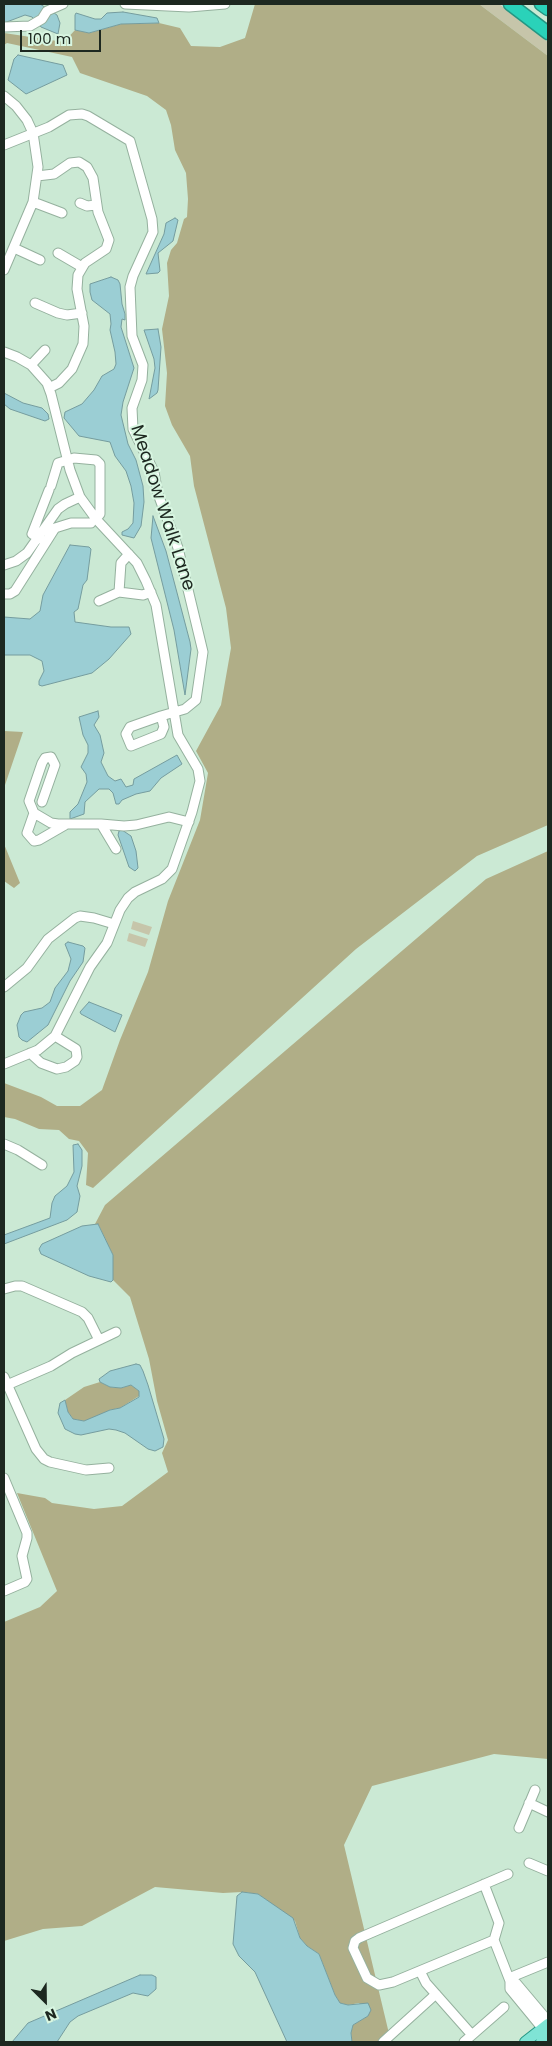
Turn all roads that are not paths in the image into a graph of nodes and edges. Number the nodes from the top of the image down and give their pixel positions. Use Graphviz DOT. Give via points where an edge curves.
graph roads {
  1 [pos="62,4"];
  2 [pos="124,4"];
  3 [pos="225,4"];
  4 [pos="510,4"];
  5 [pos="541,4"];
  6 [pos="548,9"];
  7 [pos="4,27"];
  8 [pos="548,33"];
  9 [pos="4,96"];
  10 [pos="33,133"];
  11 [pos="4,145"];
  12 [pos="37,176"];
  13 [pos="33,202"];
  14 [pos="80,203"];
  15 [pos="96,205"];
  16 [pos="62,213"];
  17 [pos="14,248"];
  18 [pos="58,253"];
  19 [pos="40,260"];
  20 [pos="82,266"];
  21 [pos="4,270"];
  22 [pos="35,303"];
  23 [pos="82,313"];
  24 [pos="45,350"];
  25 [pos="4,352"];
  26 [pos="31,365"];
  27 [pos="49,388"];
  28 [pos="68,460"];
  29 [pos="80,497"];
  30 [pos="94,521"];
  31 [pos="41,540"];
  32 [pos="129,554"];
  33 [pos="4,565"];
  34 [pos="119,592"];
  35 [pos="151,592"];
  36 [pos="4,594"];
  37 [pos="99,601"];
  38 [pos="174,712"];
  39 [pos="160,716"];
  40 [pos="42,802"];
  41 [pos="34,813"];
  42 [pos="189,822"];
  43 [pos="65,824"];
  44 [pos="101,824"];
  45 [pos="116,850"];
  46 [pos="114,924"];
  47 [pos="4,987"];
  48 [pos="55,1036"];
  49 [pos="30,1053"];
  50 [pos="4,1064"];
  51 [pos="4,1144"];
  52 [pos="42,1165"];
  53 [pos="4,1289"];
  54 [pos="116,1332"];
  55 [pos="99,1340"];
  56 [pos="5,1381"];
  57 [pos="109,1468"];
  58 [pos="4,1478"];
  59 [pos="4,1591"];
  60 [pos="535,1790"];
  61 [pos="529,1803"];
  62 [pos="548,1812"];
  63 [pos="519,1828"];
  64 [pos="529,1863"];
  65 [pos="548,1871"];
  66 [pos="508,1874"];
  67 [pos="484,1884"];
  68 [pos="494,1940"];
  69 [pos="548,1962"];
  70 [pos="420,1971"];
  71 [pos="510,1979"];
  72 [pos="436,1994"];
  73 [pos="521,1994"];
  74 [pos="504,2006"];
  75 [pos="547,2029"];
  76 [pos="472,2035"];
  77 [pos="384,2042"];
  78 [pos="464,2042"];
  79 [pos="525,2042"];
  80 [pos="541,2042"];
  1 -- 7 [label="street" via="47,11 30,26"];
  2 -- 3 [label="street" via="189,7"];
  4 -- 8 [label="highway"];
  5 -- 6 [label="highway"];
  9 -- 10 [label="street" via="27,120"];
  10 -- 11 [label="street, Meadow Walk Lane"];
  10 -- 12 [label="street"];
  10 -- 38 [label="street, Meadow Walk Lane" via="69,115 82,114 126,137 132,146 152,220 153,232 130,287 132,336 144,365 132,408 133,429 154,472 158,494 178,548 203,652 196,700 189,707"];
  12 -- 13 [label="street"];
  12 -- 15 [label="street" via="54,174 70,163 84,164 93,178"];
  13 -- 16 [label="street"];
  13 -- 17 [label="street"];
  14 -- 15 [label="street"];
  15 -- 20 [label="street" via="108,234 108,244 103,252"];
  17 -- 19 [label="street"];
  17 -- 21 [label="street"];
  18 -- 20 [label="street"];
  20 -- 23 [label="street" via="77,281"];
  22 -- 23 [label="street" via="67,315"];
  23 -- 27 [label="street" via="84,332 79,355 66,376"];
  24 -- 26 [label="street"];
  25 -- 26 [label="street"];
  26 -- 27 [label="street"];
  27 -- 28 [label="street"];
  28 -- 29 [label="street"];
  28 -- 30 [label="street" via="96,460 100,464 100,514"];
  28 -- 31 [label="street" via="58,463 32,534"];
  29 -- 30 [label="street"];
  29 -- 31 [label="street" via="58,509"];
  30 -- 31 [label="street" via="62,525"];
  30 -- 32 [label="street"];
  31 -- 33 [label="street" via="22,558"];
  31 -- 36 [label="street" via="15,591"];
  32 -- 34 [label="street" via="121,563"];
  32 -- 35 [label="street"];
  34 -- 35 [label="street" via="144,595"];
  34 -- 37 [label="street"];
  35 -- 38 [label="street"];
  38 -- 39 [label="street"];
  38 -- 42 [label="street" via="180,739 200,776"];
  40 -- 41 [label="street" via="54,765 51,757 42,762 29,801"];
  41 -- 43 [label="street" via="51,823"];
  41 -- 43 [label="street" via="27,833 34,841"];
  42 -- 44 [label="street" via="169,817 136,825"];
  42 -- 46 [label="street" via="172,869 162,878 134,892"];
  43 -- 44 [label="street"];
  44 -- 45 [label="street"];
  46 -- 47 [label="street" via="94,918 75,918 48,939 27,968"];
  46 -- 48 [label="street" via="107,943 90,967"];
  48 -- 49 [label="street"];
  48 -- 49 [label="street" via="76,1049 76,1057 66,1067 57,1069"];
  49 -- 50 [label="street"];
  51 -- 52 [label="street"];
  53 -- 55 [label="street" via="22,1286 82,1312"];
  54 -- 55 [label="street"];
  55 -- 56 [label="street" via="51,1366"];
  56 -- 57 [label="street" via="36,1449 44,1459 86,1470"];
  58 -- 59 [label="street" via="27,1533 22,1556 25,1582"];
  60 -- 61 [label="street"];
  61 -- 62 [label="street"];
  61 -- 63 [label="street"];
  64 -- 65 [label="street"];
  66 -- 67 [label="street"];
  67 -- 68 [label="street" via="499,1923"];
  67 -- 70 [label="street" via="359,1938 354,1944 366,1978 375,1984 393,1982"];
  68 -- 70 [label="street"];
  68 -- 71 [label="street"];
  69 -- 71 [label="street"];
  70 -- 72 [label="street"];
  71 -- 73 [label="street" via="516,1982"];
  72 -- 76 [label="street"];
  72 -- 77 [label="street"];
  73 -- 75 [label="street"];
  73 -- 75 [label="street" via="537,2007"];
  74 -- 76 [label="street"];
  75 -- 79 [label="main road"];
  75 -- 80 [label="main road"];
  76 -- 78 [label="street"];
}
